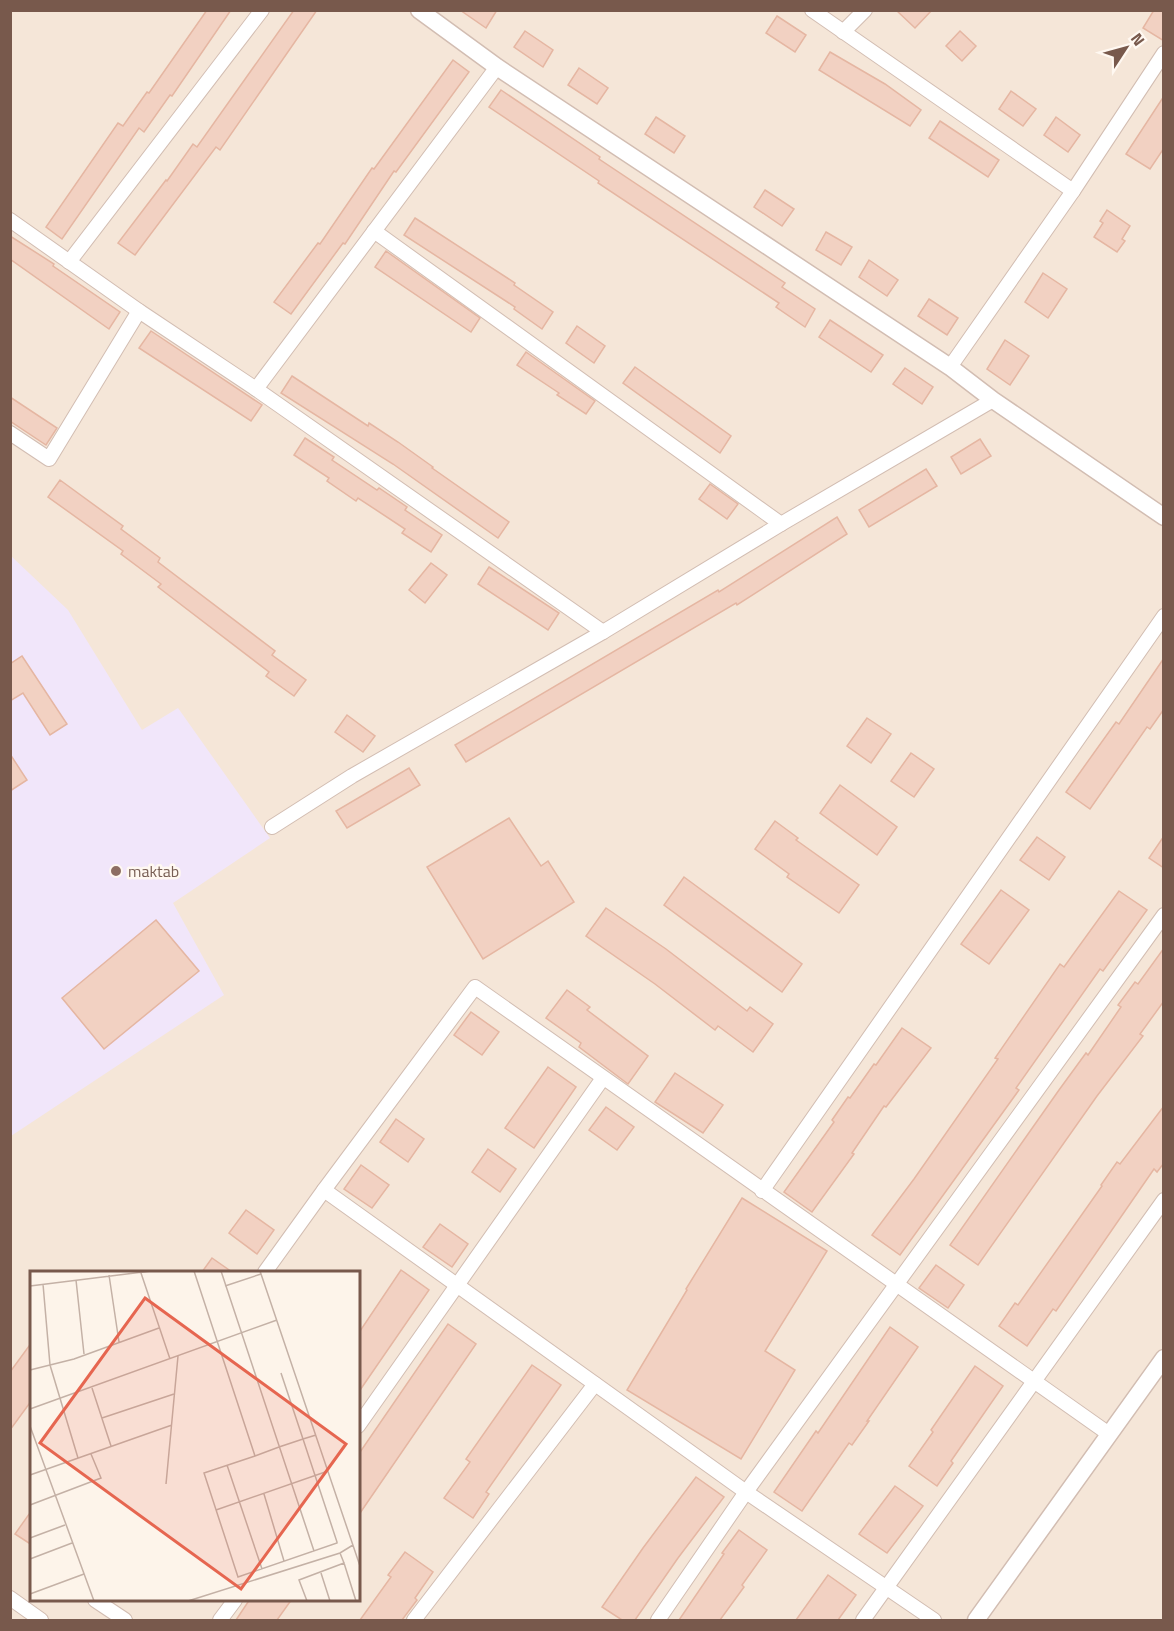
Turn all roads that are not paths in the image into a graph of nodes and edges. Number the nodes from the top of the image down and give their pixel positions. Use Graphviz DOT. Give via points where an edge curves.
graph roads {
  1 [pos="262,10"];
  2 [pos="419,10"];
  3 [pos="812,10"];
  4 [pos="865,10"];
  5 [pos="843,32"];
  6 [pos="1164,53"];
  7 [pos="497,67"];
  8 [pos="1073,191"];
  9 [pos="10,220"];
  10 [pos="374,231"];
  11 [pos="69,262"];
  12 [pos="138,311"];
  13 [pos="950,367"];
  14 [pos="256,389"];
  15 [pos="993,400"];
  16 [pos="10,433"];
  17 [pos="1164,517"];
  18 [pos="781,524"];
  19 [pos="1164,616"];
  20 [pos="603,632"];
  21 [pos="272,827"];
  22 [pos="1164,915"];
  23 [pos="603,1078"];
  24 [pos="324,1190"];
  25 [pos="762,1191"];
  26 [pos="1164,1200"];
  27 [pos="267,1271"];
  28 [pos="897,1284"];
  29 [pos="459,1286"];
  30 [pos="1164,1358"];
  31 [pos="1033,1381"];
  32 [pos="595,1384"];
  33 [pos="360,1423"];
  34 [pos="1109,1434"];
  35 [pos="746,1492"];
  36 [pos="886,1588"];
  37 [pos="10,1598"];
  38 [pos="98,1601"];
  39 [pos="234,1601"];
  40 [pos="41,1620"];
  41 [pos="125,1620"];
  42 [pos="220,1620"];
  43 [pos="414,1620"];
  44 [pos="657,1620"];
  45 [pos="863,1620"];
  46 [pos="934,1620"];
  47 [pos="976,1620"];
  1 -- 11 [label="street"];
  2 -- 7 [label="street"];
  3 -- 5 [label="street"];
  4 -- 5 [label="street"];
  5 -- 8 [label="street"];
  6 -- 8 [label="street"];
  7 -- 10 [label="street"];
  7 -- 13 [label="street"];
  8 -- 13 [label="street"];
  9 -- 11 [label="street"];
  10 -- 14 [label="street"];
  10 -- 18 [label="street"];
  11 -- 12 [label="street"];
  12 -- 14 [label="street"];
  12 -- 16 [label="street" via="49,459"];
  13 -- 15 [label="street"];
  14 -- 20 [label="street"];
  15 -- 17 [label="street"];
  15 -- 18 [label="street"];
  18 -- 20 [label="street"];
  19 -- 25 [label="street"];
  20 -- 21 [label="street" via="352,776"];
  22 -- 28 [label="street"];
  23 -- 24 [label="street" via="475,987"];
  23 -- 25 [label="street"];
  23 -- 29 [label="street"];
  24 -- 27 [label="street"];
  24 -- 29 [label="street"];
  25 -- 28 [label="street"];
  26 -- 31 [label="street"];
  28 -- 31 [label="street"];
  28 -- 35 [label="street"];
  29 -- 32 [label="street"];
  29 -- 33 [label="street"];
  30 -- 34 [label="street"];
  31 -- 34 [label="street"];
  31 -- 36 [label="street"];
  32 -- 35 [label="street"];
  32 -- 43 [label="street"];
  34 -- 47 [label="street"];
  35 -- 36 [label="street"];
  35 -- 44 [label="street"];
  36 -- 45 [label="street"];
  36 -- 46 [label="street"];
  37 -- 40 [label="street"];
  38 -- 41 [label="street"];
  39 -- 42 [label="street"];
}
